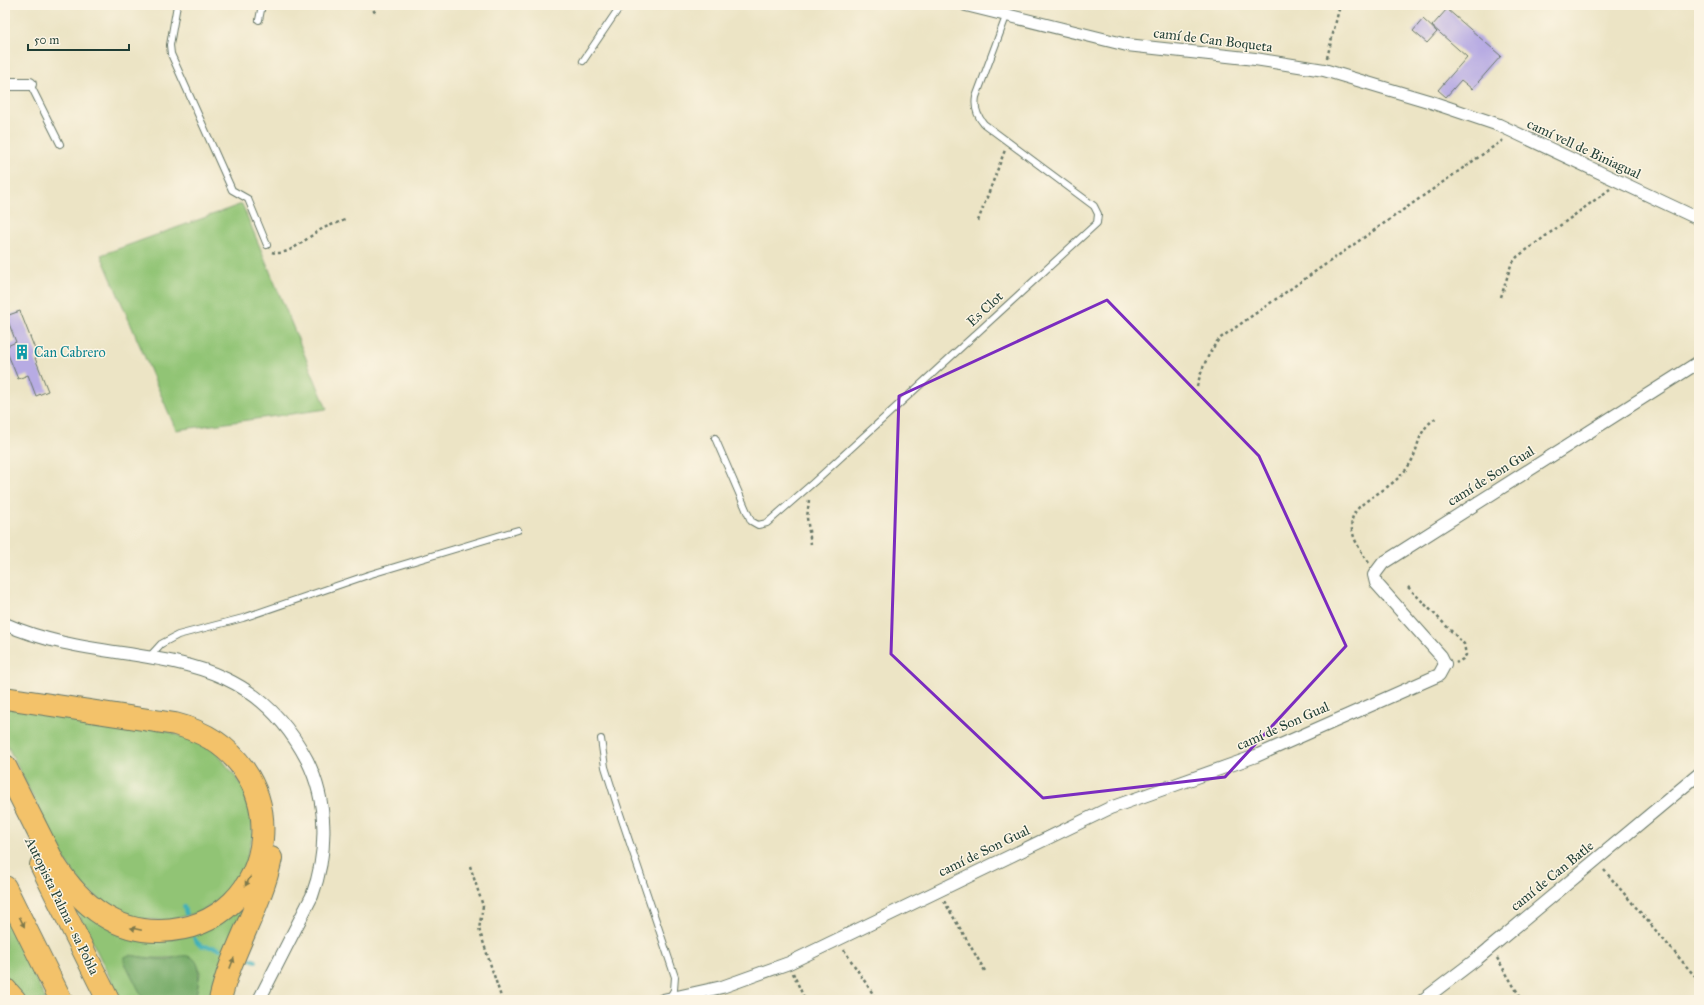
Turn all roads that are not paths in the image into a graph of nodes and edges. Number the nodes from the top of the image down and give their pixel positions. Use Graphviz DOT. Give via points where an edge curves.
graph roads {
  1 [pos="177,5"];
  2 [pos="262,5"];
  3 [pos="621,5"];
  4 [pos="966,5"];
  5 [pos="1007,14"];
  6 [pos="259,20"];
  7 [pos="583,61"];
  8 [pos="5,84"];
  9 [pos="30,84"];
  10 [pos="1456,109"];
  11 [pos="60,144"];
  12 [pos="1699,219"];
  13 [pos="267,245"];
  14 [pos="1699,362"];
  15 [pos="715,438"];
  16 [pos="518,530"];
  17 [pos="5,624"];
  18 [pos="150,656"];
  19 [pos="5,686"];
  20 [pos="5,698"];
  21 [pos="601,739"];
  22 [pos="5,766"];
  23 [pos="1699,774"];
  24 [pos="5,791"];
  25 [pos="5,887"];
  26 [pos="5,989"];
  27 [pos="15,1000"];
  28 [pos="60,1000"];
  29 [pos="108,1000"];
  30 [pos="220,1000"];
  31 [pos="259,1000"];
  32 [pos="665,1000"];
  33 [pos="1423,1000"];
  1 -- 13 [label="lane" via="170,45 171,54 232,190 248,199"];
  2 -- 6 [label="lane"];
  3 -- 7 [label="lane"];
  4 -- 5 [label="street, camí de Can Boqueta"];
  5 -- 10 [label="street, camí de Can Boqueta" via="1127,45 1255,59 1324,70"];
  5 -- 15 [label="lane, Es Clot" via="975,102 976,112 980,120 1094,206 1098,214 1097,223 767,523 756,524 750,518"];
  8 -- 9 [label="street"];
  9 -- 11 [label="lane"];
  10 -- 12 [label="street, camí vell de Biniagual" via="1510,130"];
  14 -- 32 [label="street, camí de Son Gual" via="1383,563 1376,570 1376,584 1441,656 1445,664 1439,675 1256,756 1110,808 789,963 722,987"];
  16 -- 18 [label="lane" via="368,575 244,618 178,635 161,644"];
  17 -- 18 [label="street" via="65,644"];
  18 -- 31 [label="street" via="218,674 258,698 293,737 316,782 323,830 318,880"];
  30 -- 19 [label="highway, one-way" via="228,972 265,880 273,847 272,804 264,779 254,762 229,735 206,721 185,714"];
  20 -- 22 [label="highway, one-way" via="170,723 197,731 214,740 239,762 258,796 262,830 254,868 234,899 214,916 202,922 179,930 160,931 121,925 87,904 64,878"];
  21 -- 32 [label="lane" via="605,767 675,977 672,995"];
  23 -- 33 [label="street, camí de Can Batle" via="1490,948"];
  24 -- 29 [label="highway, Autopista Palma - sa Pobla"];
  25 -- 28 [label="highway, one-way"];
  26 -- 27 [label="highway"];
}
